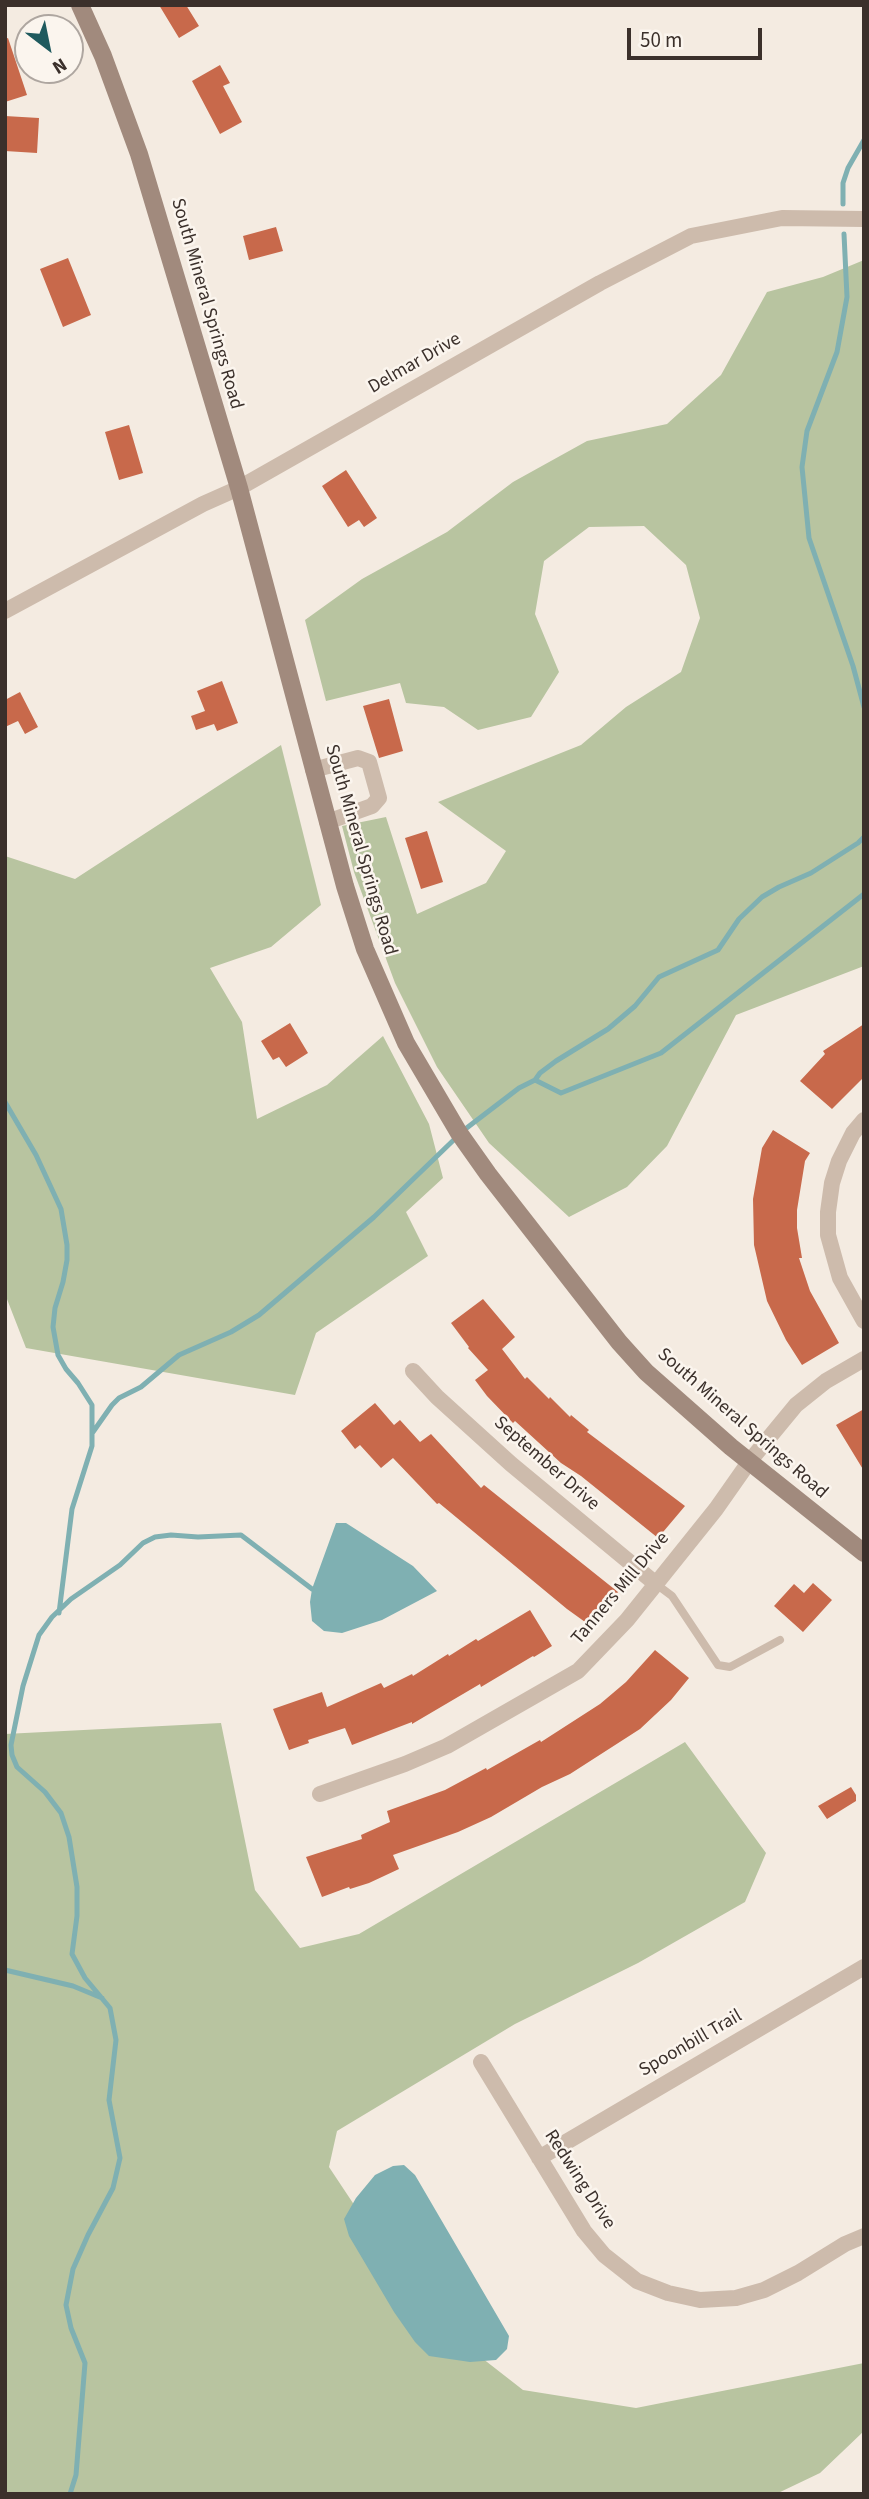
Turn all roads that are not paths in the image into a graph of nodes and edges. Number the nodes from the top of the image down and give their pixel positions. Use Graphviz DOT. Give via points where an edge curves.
graph roads {
  1 [pos="80,5"];
  2 [pos="864,219"];
  3 [pos="239,488"];
  4 [pos="5,611"];
  5 [pos="313,770"];
  6 [pos="327,822"];
  7 [pos="864,1121"];
  8 [pos="864,1321"];
  9 [pos="864,1360"];
  10 [pos="413,1371"];
  11 [pos="749,1462"];
  12 [pos="864,1553"];
  13 [pos="656,1584"];
  14 [pos="780,1640"];
  15 [pos="320,1794"];
  16 [pos="864,1967"];
  17 [pos="481,2062"];
  18 [pos="539,2158"];
  19 [pos="864,2236"];
  1 -- 3 [label="street, South Mineral Springs Road" via="139,153"];
  2 -- 3 [label="street, Delmar Drive" via="782,218 691,236"];
  3 -- 4 [label="street, Delmar Drive"];
  3 -- 5 [label="street, South Mineral Springs Road"];
  5 -- 6 [label="street, South Mineral Springs Road"];
  5 -- 6 [label="street" via="358,758 369,762 379,798 372,806"];
  6 -- 11 [label="street, South Mineral Springs Road" via="379,983 406,1043 459,1133 618,1342"];
  7 -- 8 [label="street" via="839,1161 832,1183 828,1234 840,1278"];
  9 -- 11 [label="street, Tanners Mill Drive" via="796,1405"];
  10 -- 13 [label="street, September Drive" via="511,1464"];
  11 -- 12 [label="street, South Mineral Springs Road"];
  11 -- 13 [label="street, Tanners Mill Drive"];
  13 -- 14 [label="lane" via="672,1595 718,1665 730,1667"];
  13 -- 15 [label="street, Tanners Mill Drive" via="603,1646 559,1683 447,1746"];
  16 -- 18 [label="street, Spoonbill Trail"];
  17 -- 18 [label="street, Redwing Drive"];
  18 -- 19 [label="street, Redwing Drive" via="604,2255 637,2281 668,2293 700,2300 736,2298 764,2290"];
}
